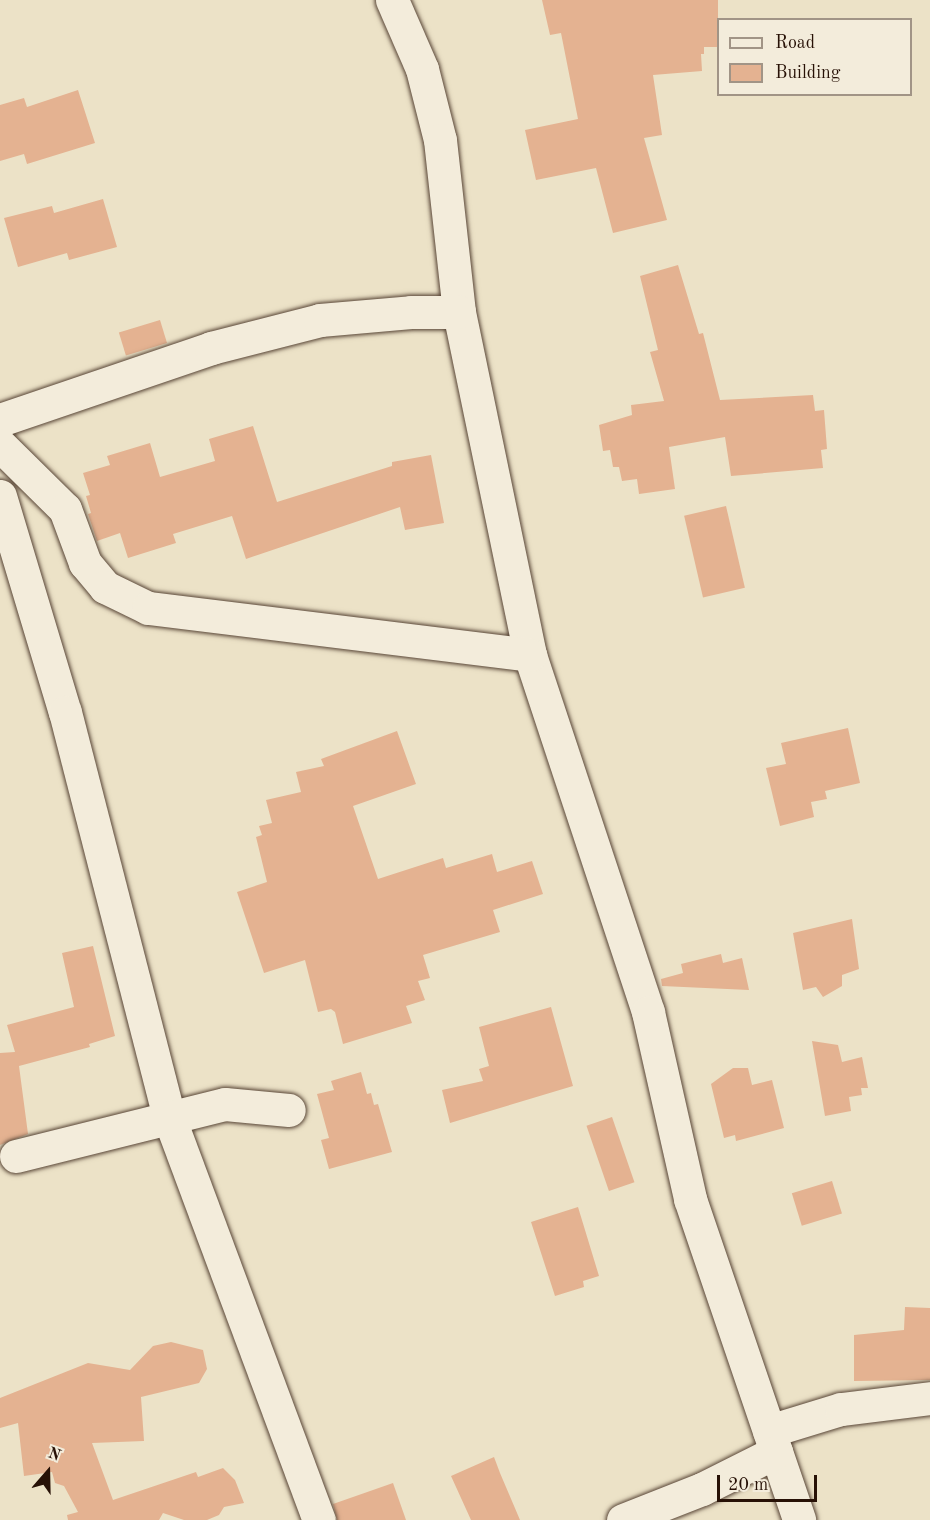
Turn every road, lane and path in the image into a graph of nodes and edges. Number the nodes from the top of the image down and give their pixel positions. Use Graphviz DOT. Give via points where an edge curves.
graph roads {
  1 [pos="392,0"];
  2 [pos="459,312"];
  3 [pos="0,420"];
  4 [pos="0,445"];
  5 [pos="0,496"];
  6 [pos="530,655"];
  7 [pos="288,1110"];
  8 [pos="169,1117"];
  9 [pos="16,1156"];
  10 [pos="930,1398"];
  11 [pos="773,1442"];
  12 [pos="319,1520"];
  13 [pos="623,1520"];
  14 [pos="799,1520"];
  1 -- 2 [label="street" via="423,69 440,140"];
  2 -- 3 [label="street" via="320,320 211,348"];
  2 -- 6 [label="street"];
  4 -- 6 [label="street" via="65,509 85,563 105,587 148,608"];
  5 -- 8 [label="street" via="65,712"];
  6 -- 11 [label="street" via="648,1012 690,1199"];
  7 -- 8 [label="street" via="225,1104"];
  8 -- 9 [label="street"];
  8 -- 12 [label="street"];
  10 -- 11 [label="street" via="841,1409"];
  11 -- 13 [label="street" via="702,1489"];
  11 -- 14 [label="street"];
}
